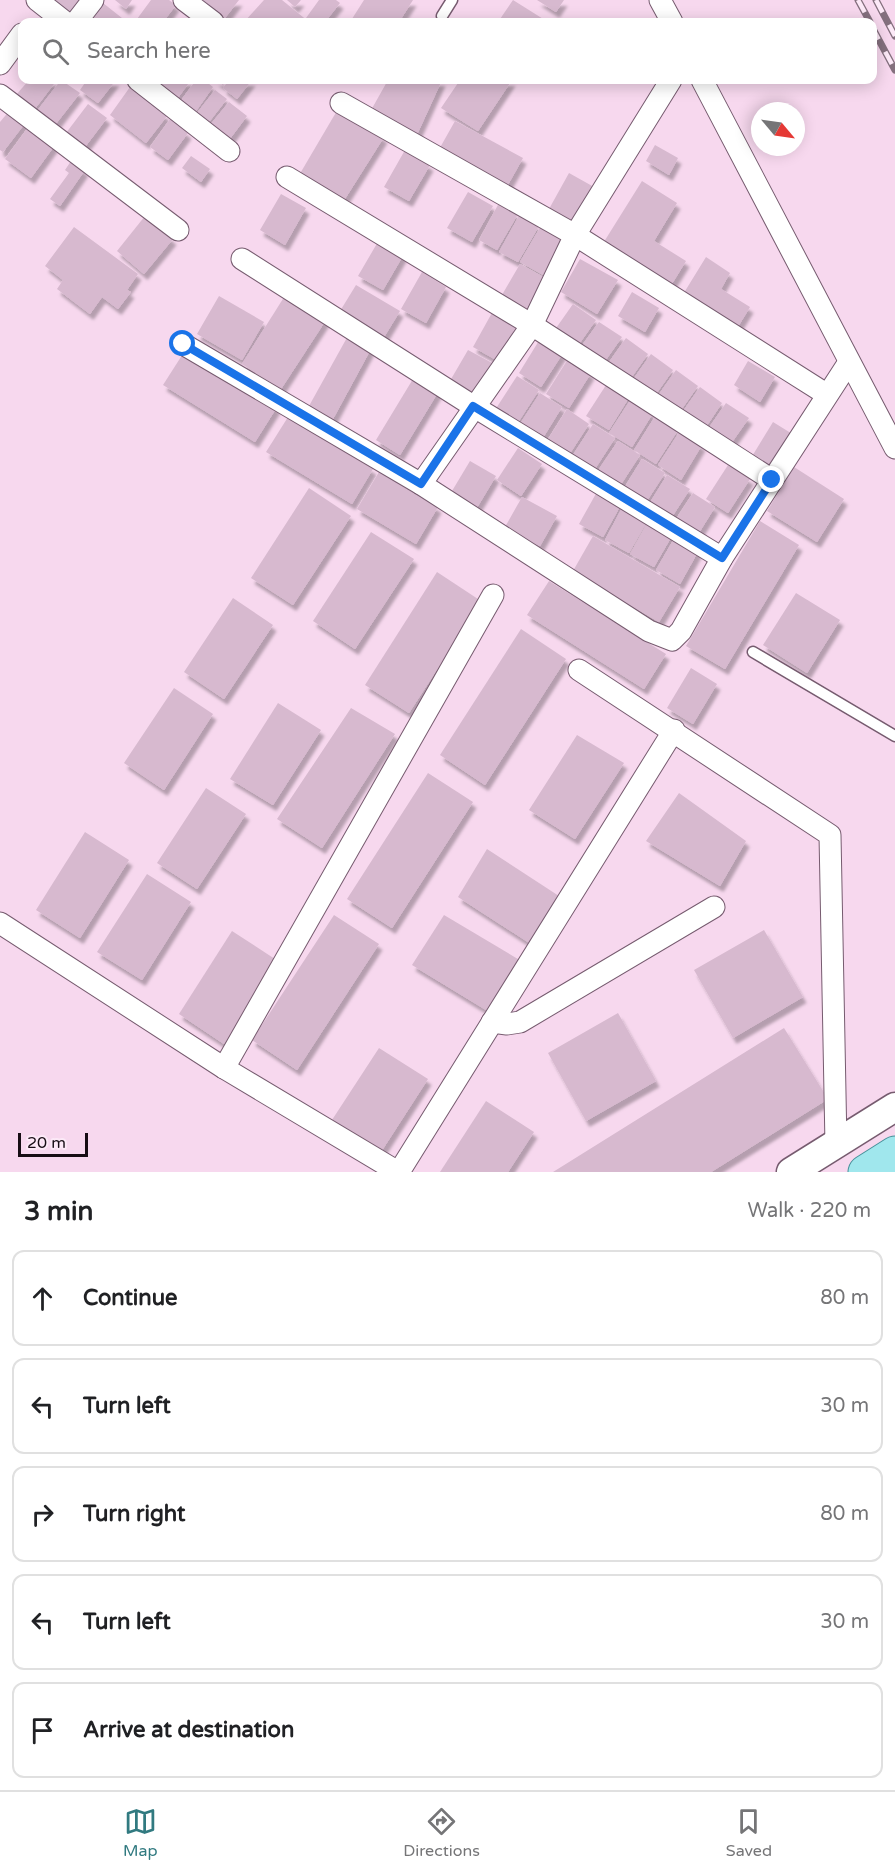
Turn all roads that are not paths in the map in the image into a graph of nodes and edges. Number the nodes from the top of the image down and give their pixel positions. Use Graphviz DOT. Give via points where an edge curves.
graph roads {
  1 [pos="93,0"];
  2 [pos="184,0"];
  3 [pos="452,0"];
  4 [pos="660,0"];
  5 [pos="40,2"];
  6 [pos="442,16"];
  7 [pos="33,18"];
  8 [pos="60,18"];
  9 [pos="79,18"];
  10 [pos="208,18"];
  11 [pos="670,18"];
  12 [pos="18,39"];
  13 [pos="0,64"];
  14 [pos="143,84"];
  15 [pos="669,84"];
  16 [pos="704,84"];
  17 [pos="0,95"];
  18 [pos="341,103"];
  19 [pos="229,151"];
  20 [pos="287,177"];
  21 [pos="178,230"];
  22 [pos="575,235"];
  23 [pos="242,259"];
  24 [pos="532,325"];
  25 [pos="183,344"];
  26 [pos="849,362"];
  27 [pos="826,394"];
  28 [pos="473,406"];
  29 [pos="895,448"];
  30 [pos="772,480"];
  31 [pos="421,484"];
  32 [pos="722,558"];
  33 [pos="493,595"];
  34 [pos="753,652"];
  35 [pos="579,670"];
  36 [pos="674,730"];
  37 [pos="895,736"];
  38 [pos="714,907"];
  39 [pos="0,923"];
  40 [pos="492,1022"];
  41 [pos="224,1068"];
  42 [pos="895,1107"];
  43 [pos="836,1145"];
  44 [pos="895,1153"];
  45 [pos="398,1172"];
  46 [pos="791,1172"];
  47 [pos="865,1172"];
  1 -- 9 [label="street"];
  2 -- 10 [label="street"];
  3 -- 6 [label="lane"];
  4 -- 11 [label="street"];
  5 -- 7 [label="street"];
  5 -- 8 [label="street"];
  12 -- 13 [label="street"];
  14 -- 19 [label="street"];
  15 -- 22 [label="street"];
  16 -- 26 [label="street"];
  17 -- 21 [label="street"];
  18 -- 22 [label="street"];
  20 -- 24 [label="street"];
  22 -- 24 [label="street"];
  22 -- 27 [label="street"];
  23 -- 28 [label="street"];
  24 -- 28 [label="street"];
  24 -- 30 [label="street"];
  25 -- 31 [label="street"];
  26 -- 27 [label="street"];
  26 -- 29 [label="street"];
  27 -- 30 [label="street"];
  28 -- 31 [label="street"];
  28 -- 32 [label="street"];
  30 -- 32 [label="street"];
  31 -- 32 [label="street" via="649,631 672,639 681,631"];
  33 -- 41 [label="street"];
  34 -- 37 [label="lane"];
  35 -- 36 [label="street"];
  36 -- 40 [label="street"];
  36 -- 43 [label="street" via="830,835"];
  38 -- 40 [label="street" via="520,1022"];
  39 -- 41 [label="street"];
  40 -- 45 [label="street"];
  41 -- 45 [label="street"];
  42 -- 43 [label="main road"];
  43 -- 46 [label="main road"];
  44 -- 47 [label="main road"];
}
